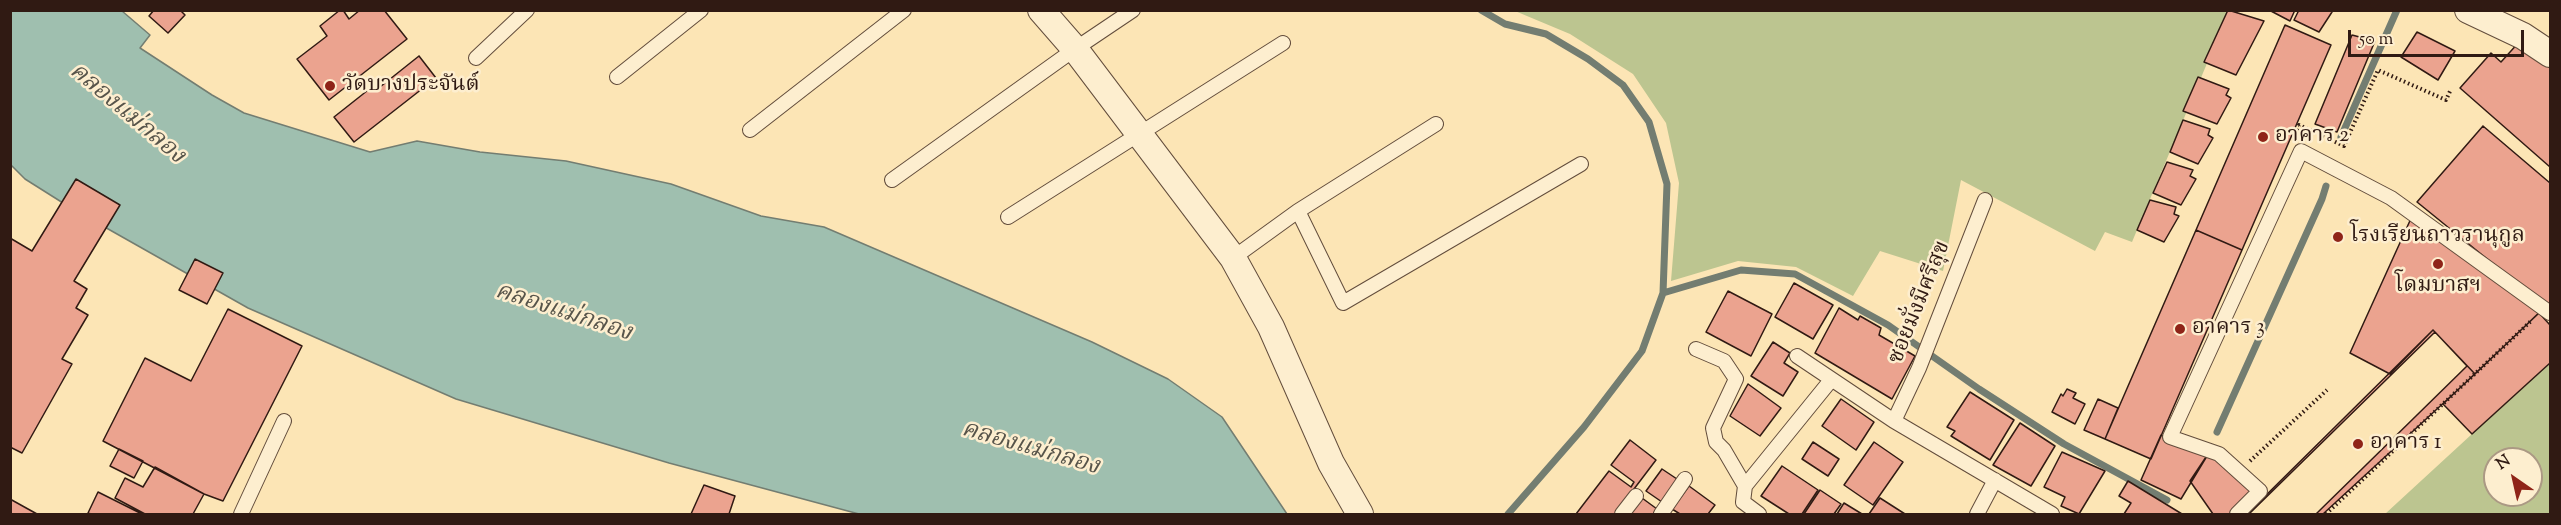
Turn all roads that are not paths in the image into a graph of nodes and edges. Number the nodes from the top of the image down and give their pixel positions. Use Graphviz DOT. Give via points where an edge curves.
graph roads {
  1 [pos="527,10"];
  2 [pos="701,10"];
  3 [pos="904,10"];
  4 [pos="1041,10"];
  5 [pos="1133,10"];
  6 [pos="2468,10"];
  7 [pos="1283,43"];
  8 [pos="1075,49"];
  9 [pos="2550,54"];
  10 [pos="476,58"];
  11 [pos="617,77"];
  12 [pos="1436,124"];
  13 [pos="750,130"];
  14 [pos="1139,135"];
  15 [pos="1581,164"];
  16 [pos="892,180"];
  17 [pos="1985,200"];
  18 [pos="1298,211"];
  19 [pos="1008,217"];
  20 [pos="1233,258"];
  21 [pos="2547,311"];
  22 [pos="1696,349"];
  23 [pos="1797,356"];
  24 [pos="1831,380"];
  25 [pos="284,421"];
  26 [pos="1894,421"];
  27 [pos="1685,479"];
  28 [pos="1995,480"];
  29 [pos="1745,486"];
  30 [pos="1636,496"];
  31 [pos="1752,512"];
  32 [pos="241,514"];
  33 [pos="1360,514"];
  34 [pos="1622,514"];
  35 [pos="1661,514"];
  36 [pos="1977,514"];
  37 [pos="2052,514"];
  38 [pos="2237,514"];
  1 -- 10 [label="lane"];
  2 -- 11 [label="lane"];
  3 -- 13 [label="lane"];
  4 -- 8 [label="street"];
  5 -- 8 [label="lane"];
  6 -- 9 [label="street" via="2523,36"];
  7 -- 14 [label="lane"];
  8 -- 14 [label="street"];
  8 -- 16 [label="lane"];
  12 -- 18 [label="lane"];
  14 -- 19 [label="lane"];
  14 -- 20 [label="street"];
  15 -- 18 [label="lane" via="1343,303"];
  17 -- 26 [label="lane, ซอยมั่งมีศรีสุข"];
  18 -- 20 [label="lane"];
  20 -- 33 [label="street"];
  21 -- 38 [label="lane" via="2391,198 2301,151 2170,437 2219,454 2260,491"];
  22 -- 29 [label="lane" via="1724,360 1736,379 1713,428 1716,442"];
  23 -- 24 [label="lane"];
  24 -- 26 [label="lane"];
  24 -- 29 [label="lane"];
  25 -- 32 [label="lane"];
  26 -- 28 [label="lane"];
  27 -- 35 [label="lane"];
  28 -- 36 [label="lane"];
  28 -- 37 [label="lane"];
  29 -- 31 [label="lane" via="1743,502"];
  30 -- 34 [label="lane"];
}
